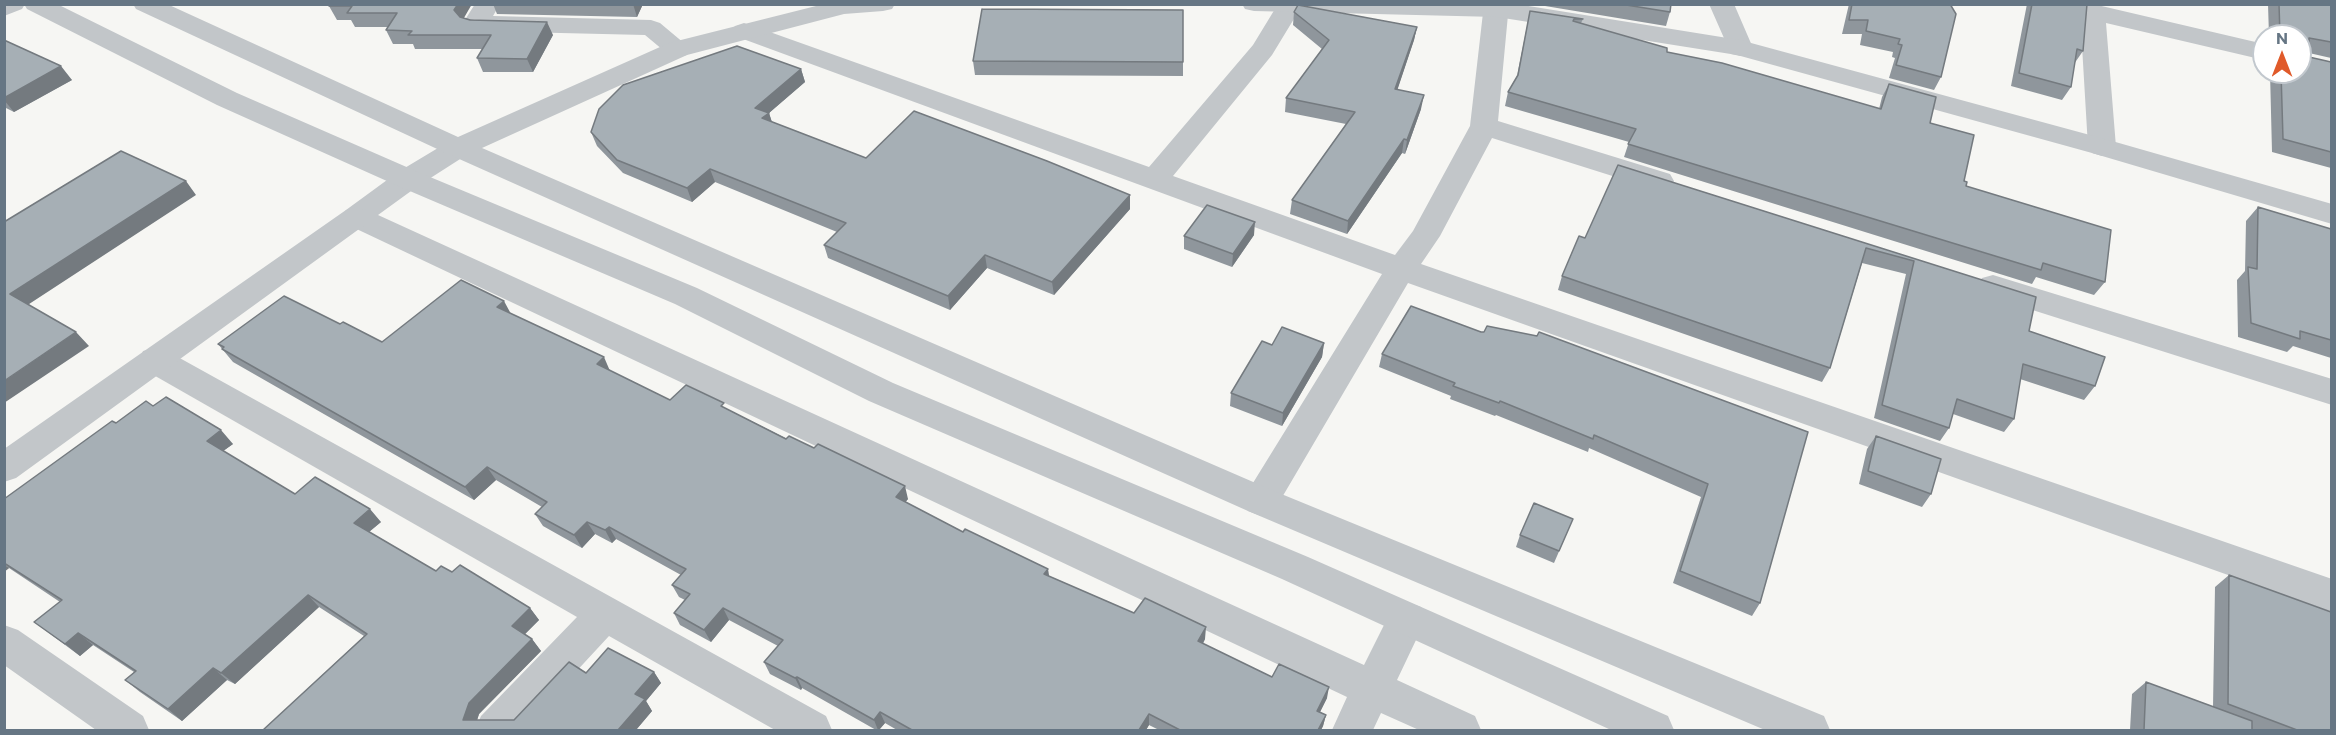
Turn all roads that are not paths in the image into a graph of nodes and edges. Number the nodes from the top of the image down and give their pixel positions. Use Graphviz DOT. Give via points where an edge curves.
graph roads {
  1 [pos="13,4"];
  2 [pos="36,4"];
  3 [pos="145,4"];
  4 [pos="488,4"];
  5 [pos="883,4"];
  6 [pos="1254,4"];
  7 [pos="1721,4"];
  8 [pos="1291,5"];
  9 [pos="1496,7"];
  10 [pos="4,9"];
  11 [pos="744,31"];
  12 [pos="1740,48"];
  13 [pos="678,49"];
  14 [pos="2252,49"];
  15 [pos="1484,126"];
  16 [pos="2102,147"];
  17 [pos="458,148"];
  18 [pos="408,179"];
  19 [pos="1154,180"];
  20 [pos="1687,190"];
  21 [pos="2331,214"];
  22 [pos="356,217"];
  23 [pos="1401,269"];
  24 [pos="1970,279"];
  25 [pos="155,360"];
  26 [pos="2331,392"];
  27 [pos="4,468"];
  28 [pos="1261,501"];
  29 [pos="2331,596"];
  30 [pos="605,614"];
  31 [pos="1407,619"];
  32 [pos="4,642"];
  33 [pos="1373,690"];
  34 [pos="129,730"];
  35 [pos="495,730"];
  36 [pos="812,730"];
  37 [pos="1352,730"];
  38 [pos="1461,730"];
  39 [pos="1654,730"];
  40 [pos="1810,730"];
  1 -- 10 [label="street"];
  2 -- 18 [label="street" via="227,99"];
  3 -- 17 [label="street"];
  4 -- 13 [label="street" via="476,23 651,28"];
  5 -- 11 [label="street" via="844,7"];
  6 -- 8 [label="street"];
  7 -- 12 [label="street"];
  8 -- 9 [label="street"];
  8 -- 19 [label="street" via="1263,49"];
  9 -- 12 [label="street"];
  9 -- 15 [label="street"];
  11 -- 13 [label="street"];
  11 -- 19 [label="street"];
  12 -- 16 [label="street"];
  13 -- 17 [label="street"];
  14 -- 16 [label="street" via="2083,9"];
  15 -- 20 [label="street"];
  15 -- 23 [label="street" via="1425,236"];
  16 -- 21 [label="street"];
  17 -- 18 [label="street"];
  17 -- 28 [label="street"];
  18 -- 22 [label="street"];
  18 -- 31 [label="street" via="686,296 881,392"];
  19 -- 23 [label="street"];
  22 -- 25 [label="street"];
  22 -- 33 [label="street"];
  23 -- 28 [label="street"];
  23 -- 29 [label="street"];
  24 -- 26 [label="street"];
  25 -- 27 [label="street"];
  25 -- 30 [label="street"];
  28 -- 40 [label="street"];
  30 -- 35 [label="street"];
  30 -- 36 [label="street"];
  31 -- 33 [label="street"];
  31 -- 39 [label="street"];
  32 -- 34 [label="street"];
  33 -- 37 [label="street"];
  33 -- 38 [label="street"];
}
